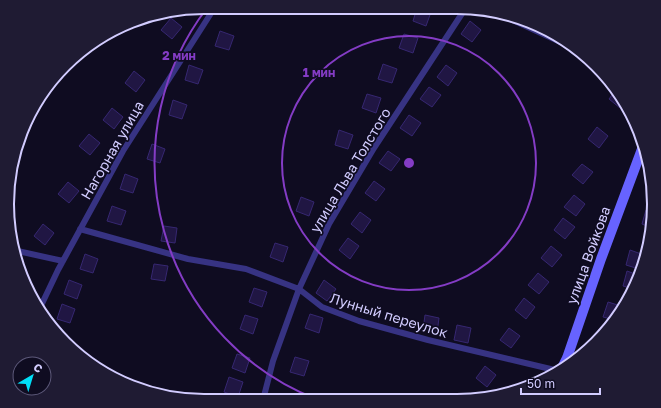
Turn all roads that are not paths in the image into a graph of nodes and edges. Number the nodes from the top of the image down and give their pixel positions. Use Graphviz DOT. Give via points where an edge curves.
graph roads {
  1 [pos="211,14"];
  2 [pos="462,14"];
  3 [pos="640,153"];
  4 [pos="80,229"];
  5 [pos="20,251"];
  6 [pos="63,261"];
  7 [pos="300,289"];
  8 [pos="42,304"];
  9 [pos="566,360"];
  10 [pos="553,368"];
  11 [pos="264,394"];
  1 -- 4 [label="lane, Нагорная улица" via="123,151"];
  2 -- 7 [label="lane, улица Льва Толстого" via="340,205"];
  3 -- 9 [label="street, улица Войкова"];
  4 -- 6 [label="lane, Нагорная улица"];
  4 -- 7 [label="lane, Лунный переулок" via="188,259 246,269"];
  5 -- 6 [label="lane"];
  6 -- 8 [label="lane, Нагорная улица"];
  7 -- 10 [label="lane, Лунный переулок" via="322,307 359,321 428,340"];
  7 -- 11 [label="lane, улица Льва Толстого" via="272,361"];
}
